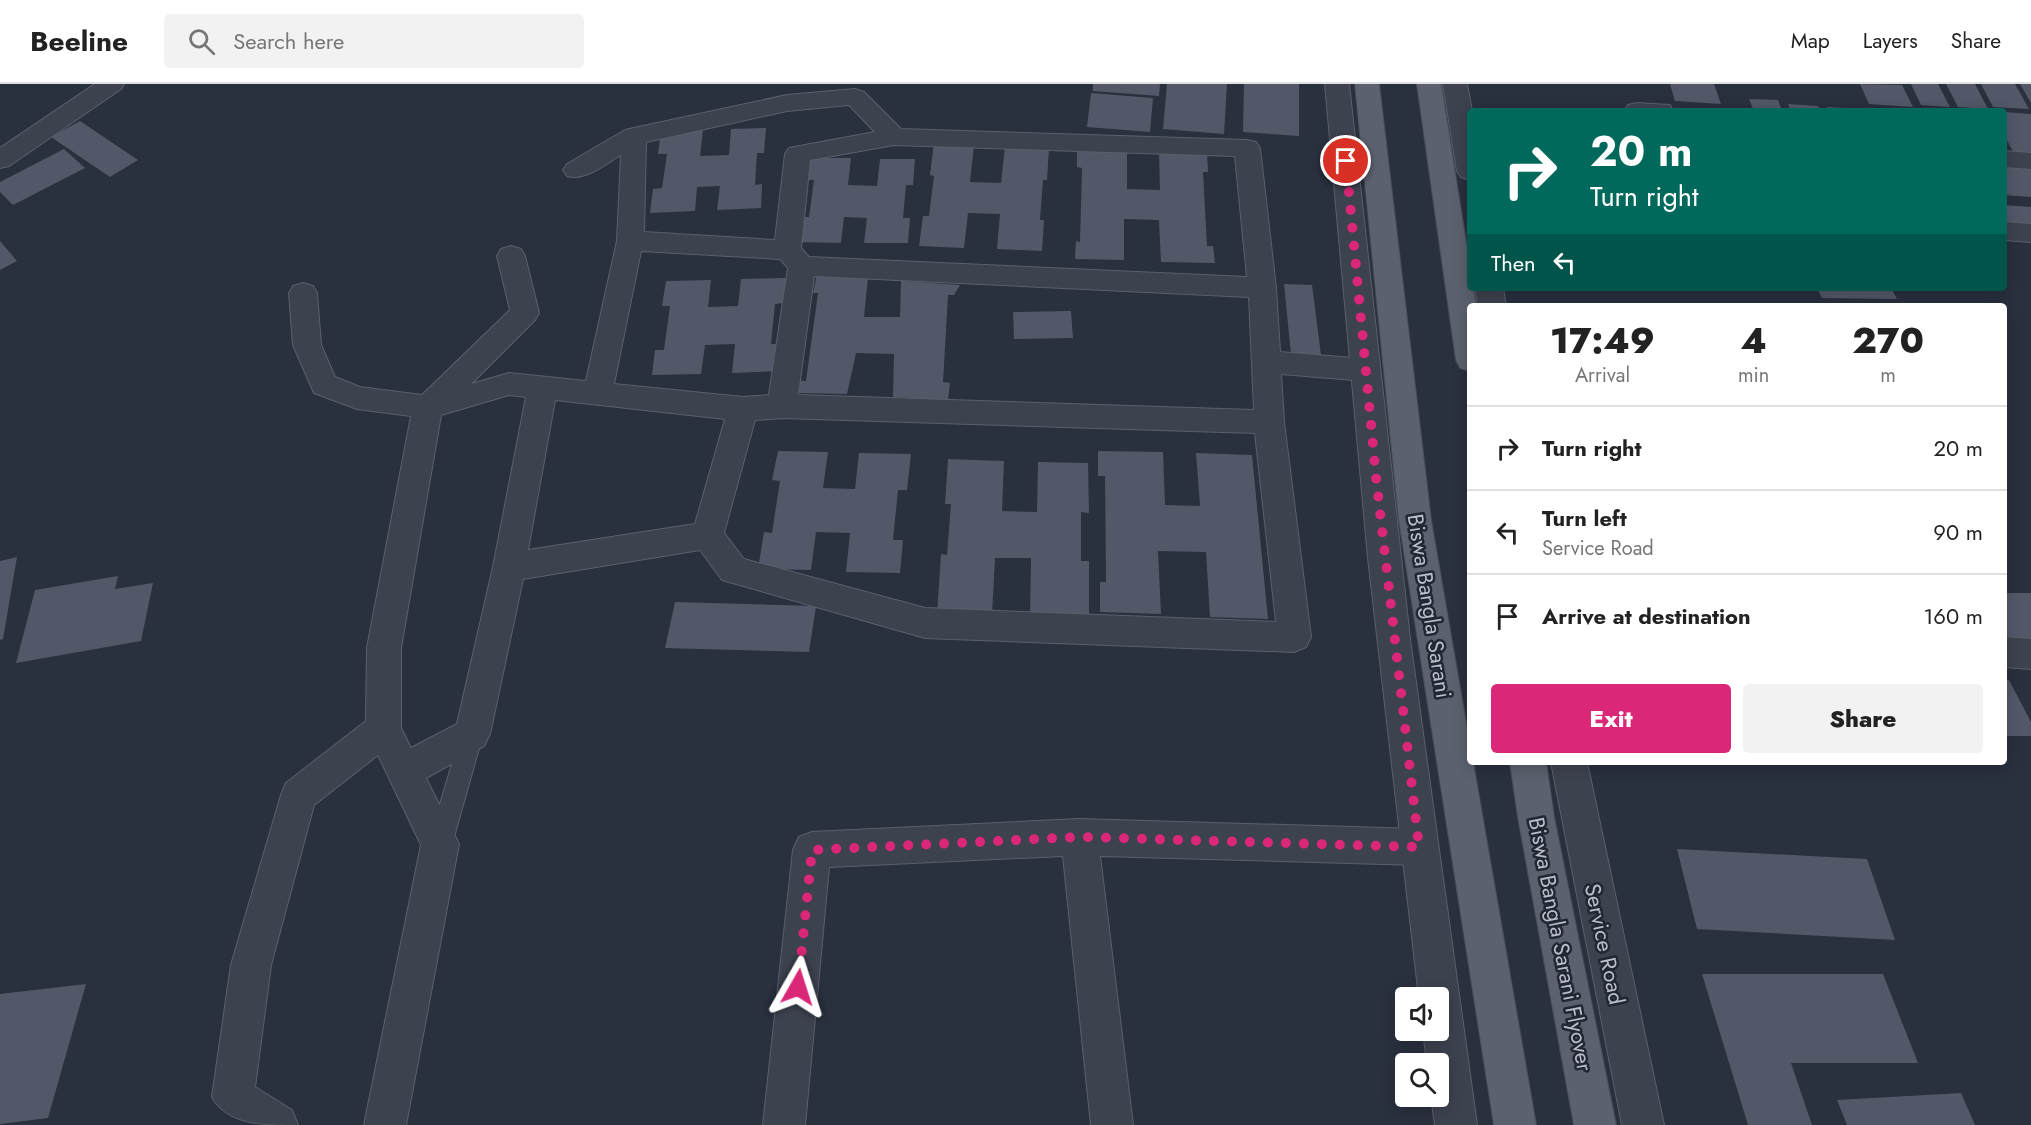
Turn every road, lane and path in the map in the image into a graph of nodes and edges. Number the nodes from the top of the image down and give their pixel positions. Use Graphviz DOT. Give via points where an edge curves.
graph roads {
  1 [pos="112,84"];
  2 [pos="1337,84"];
  3 [pos="1366,84"];
  4 [pos="1429,84"];
  5 [pos="1455,84"];
  6 [pos="1467,132"];
  7 [pos="634,136"];
  8 [pos="894,137"];
  9 [pos="2007,159"];
  10 [pos="0,160"];
  11 [pos="2031,161"];
  12 [pos="576,170"];
  13 [pos="2007,231"];
  14 [pos="2031,233"];
  15 [pos="630,241"];
  16 [pos="512,256"];
  17 [pos="794,258"];
  18 [pos="1262,288"];
  19 [pos="303,293"];
  20 [pos="1467,340"];
  21 [pos="1266,362"];
  22 [pos="1366,370"];
  23 [pos="543,386"];
  24 [pos="598,392"];
  25 [pos="782,406"];
  26 [pos="428,407"];
  27 [pos="743,409"];
  28 [pos="1269,422"];
  29 [pos="708,535"];
  30 [pos="509,567"];
  31 [pos="2007,652"];
  32 [pos="2031,654"];
  33 [pos="383,729"];
  34 [pos="472,734"];
  35 [pos="1528,765"];
  36 [pos="1570,765"];
  37 [pos="404,771"];
  38 [pos="1080,837"];
  39 [pos="440,844"];
  40 [pos="1419,847"];
  41 [pos="277,1125"];
  42 [pos="385,1125"];
  43 [pos="784,1125"];
  44 [pos="1112,1125"];
  45 [pos="1456,1125"];
  46 [pos="1515,1125"];
  47 [pos="1595,1125"];
  48 [pos="1643,1125"];
  1 -- 10 [label="street"];
  2 -- 22 [label="street"];
  3 -- 46 [label="main road, Biswa Bangla Sarani" via="1415,520"];
  4 -- 20 [label="main road"];
  5 -- 6 [label="street"];
  7 -- 8 [label="street" via="787,103 855,97"];
  7 -- 12 [label="street"];
  7 -- 15 [label="street"];
  8 -- 17 [label="street" via="798,154"];
  8 -- 18 [label="street" via="1247,148"];
  9 -- 11 [label="street"];
  13 -- 14 [label="street"];
  15 -- 17 [label="street"];
  15 -- 24 [label="street"];
  16 -- 26 [label="street" via="525,313"];
  17 -- 18 [label="street"];
  17 -- 25 [label="street"];
  18 -- 21 [label="street"];
  19 -- 26 [label="street" via="307,345 324,385 357,398"];
  21 -- 22 [label="street"];
  21 -- 28 [label="street"];
  22 -- 40 [label="street"];
  23 -- 24 [label="street"];
  23 -- 26 [label="street" via="509,384"];
  23 -- 30 [label="street"];
  24 -- 27 [label="street"];
  25 -- 27 [label="street"];
  25 -- 28 [label="street"];
  26 -- 33 [label="street" via="384,648"];
  27 -- 29 [label="street"];
  28 -- 29 [label="street" via="1294,637 925,622 734,570"];
  29 -- 30 [label="street"];
  30 -- 34 [label="street"];
  31 -- 32 [label="street"];
  33 -- 37 [label="street"];
  33 -- 41 [label="street" via="299,795 251,965 233,1097"];
  34 -- 37 [label="street"];
  34 -- 39 [label="lane"];
  35 -- 47 [label="main road, Biswa Bangla Sarani Flyover"];
  36 -- 48 [label="street, Service Road"];
  37 -- 39 [label="street"];
  38 -- 40 [label="street"];
  38 -- 43 [label="street" via="812,850"];
  38 -- 44 [label="street"];
  39 -- 42 [label="street"];
  40 -- 45 [label="street"];
}
